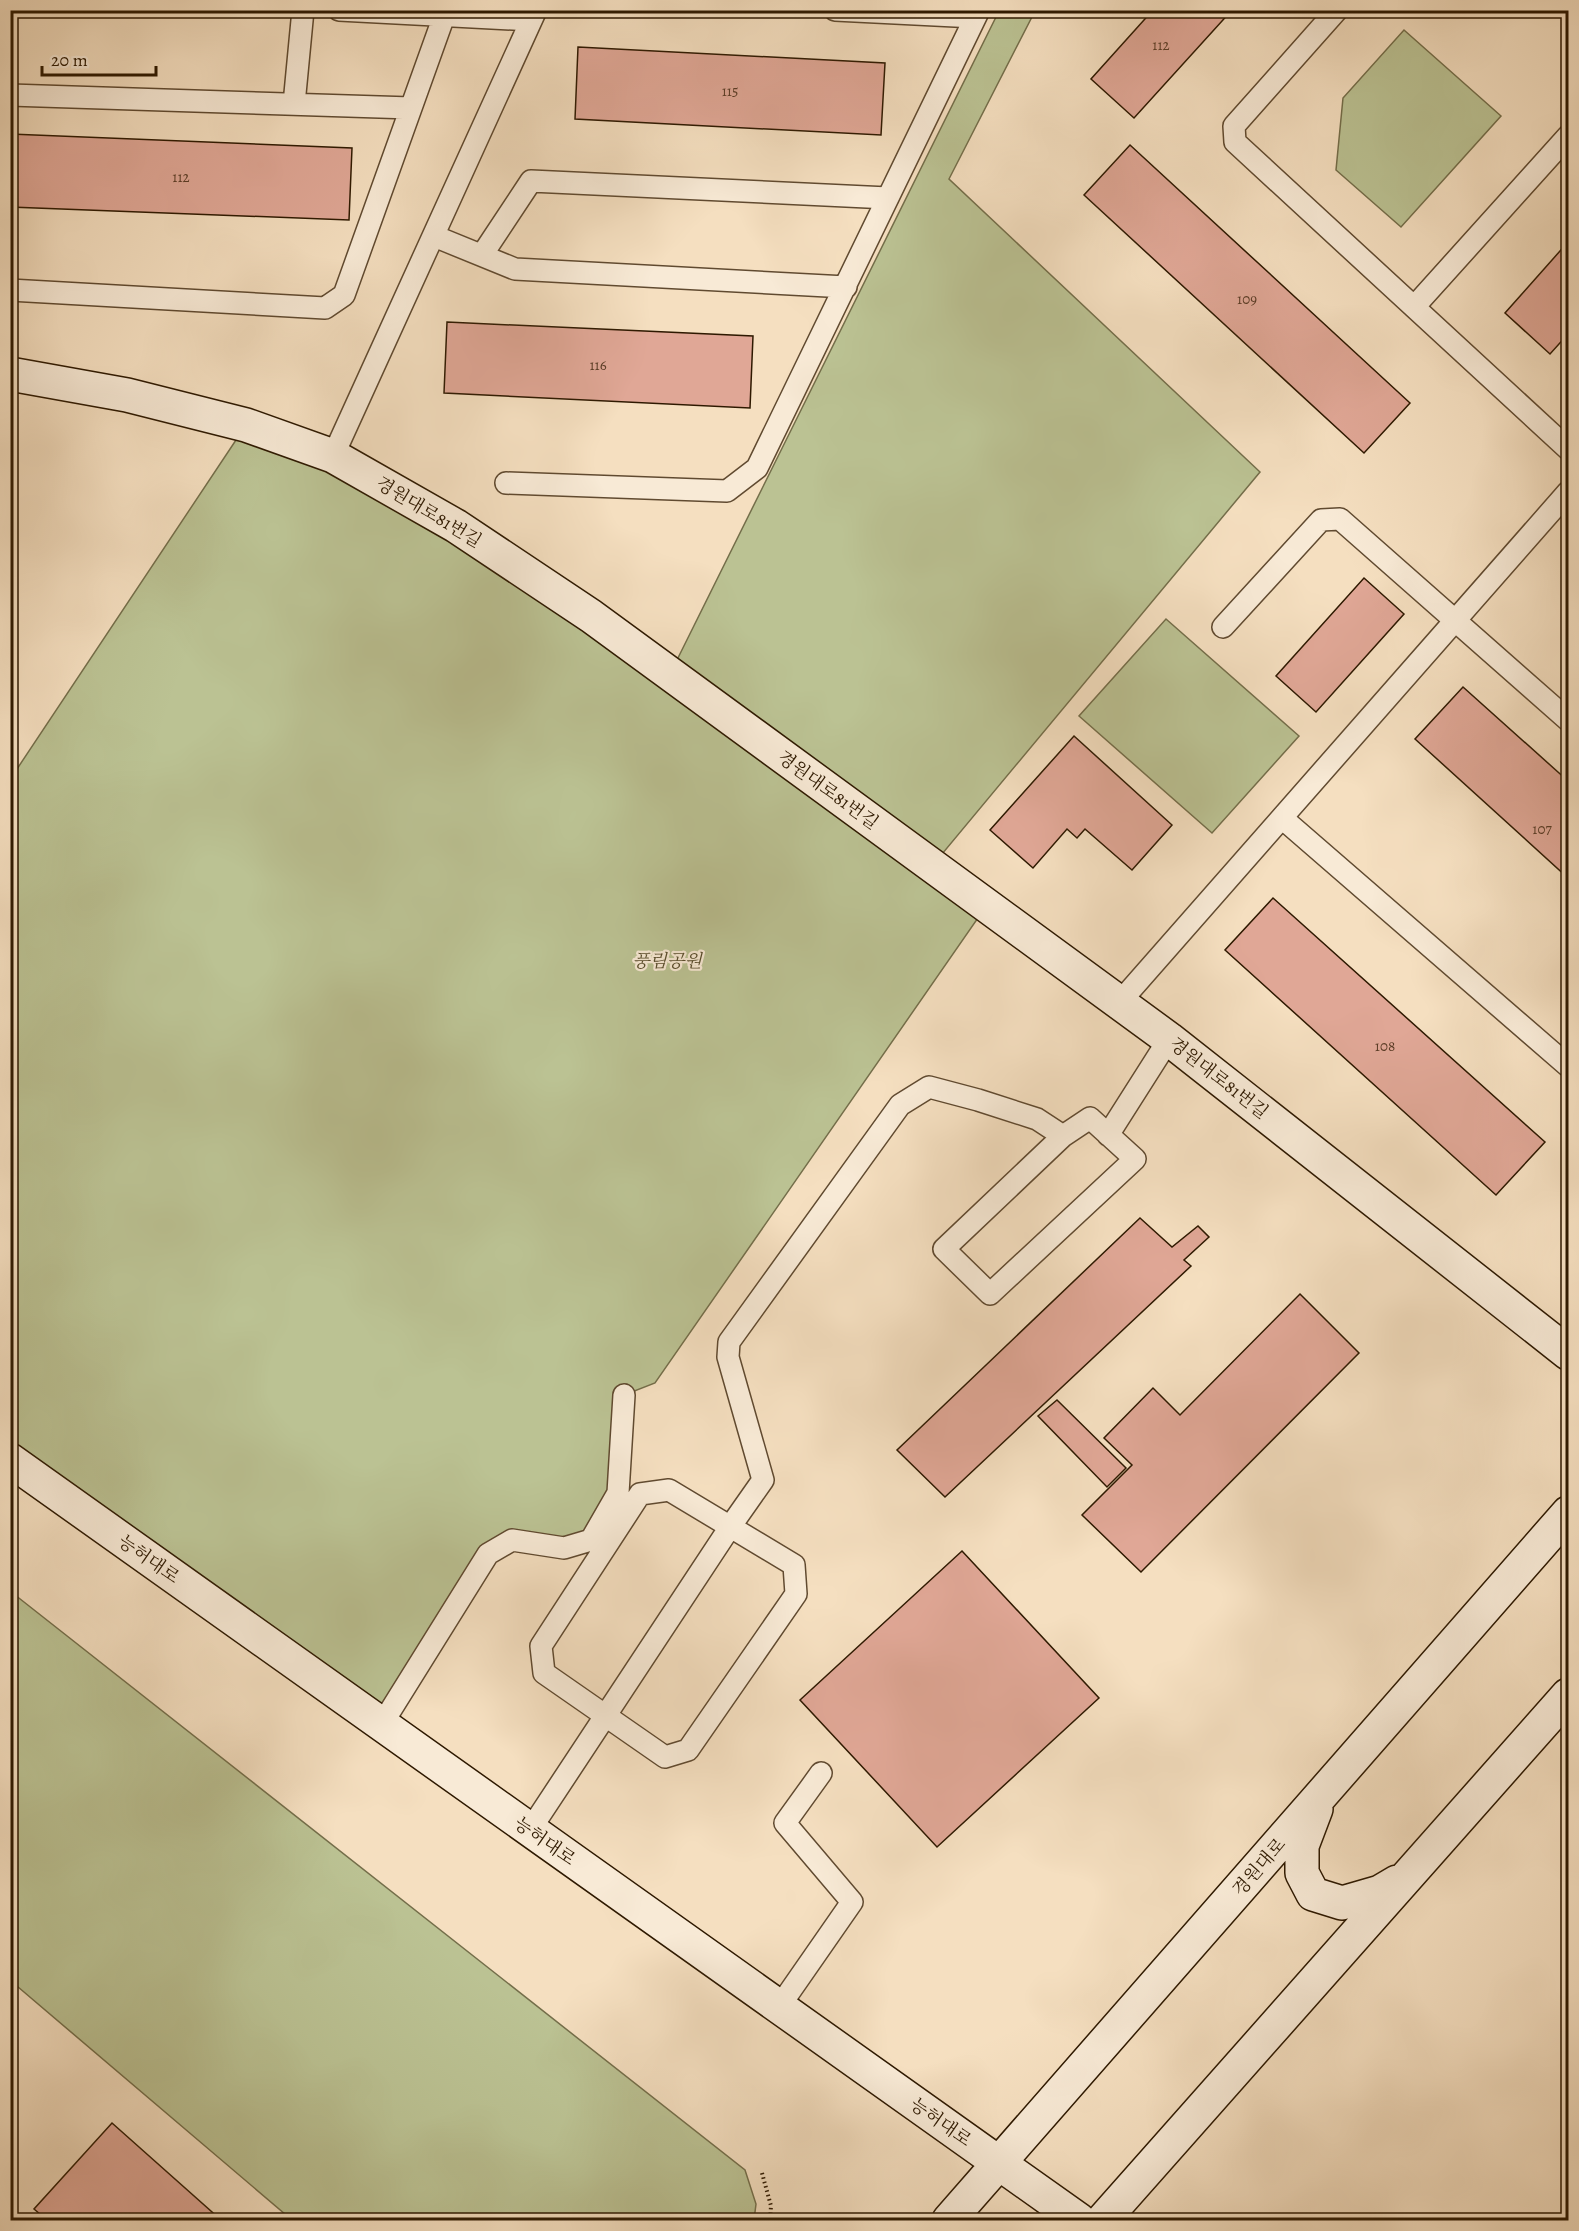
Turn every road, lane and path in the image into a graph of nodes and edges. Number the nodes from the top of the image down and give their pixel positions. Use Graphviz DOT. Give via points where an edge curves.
graph roads {
  1 [pos="303,10"];
  2 [pos="339,10"];
  3 [pos="835,10"];
  4 [pos="1336,10"];
  5 [pos="977,14"];
  6 [pos="534,15"];
  7 [pos="444,16"];
  8 [pos="10,95"];
  9 [pos="294,104"];
  10 [pos="411,108"];
  11 [pos="1569,136"];
  12 [pos="888,198"];
  13 [pos="434,236"];
  14 [pos="482,255"];
  15 [pos="846,286"];
  16 [pos="10,290"];
  17 [pos="1414,307"];
  18 [pos="10,374"];
  19 [pos="1569,449"];
  20 [pos="333,456"];
  21 [pos="506,483"];
  22 [pos="1569,492"];
  23 [pos="1455,620"];
  24 [pos="1223,627"];
  25 [pos="1569,720"];
  26 [pos="1282,818"];
  27 [pos="1119,1003"];
  28 [pos="1169,1039"];
  29 [pos="1569,1066"];
  30 [pos="1108,1135"];
  31 [pos="1063,1136"];
  32 [pos="1569,1353"];
  33 [pos="624,1395"];
  34 [pos="10,1460"];
  35 [pos="1569,1513"];
  36 [pos="730,1527"];
  37 [pos="1569,1695"];
  38 [pos="606,1716"];
  39 [pos="382,1724"];
  40 [pos="821,1773"];
  41 [pos="1320,1796"];
  42 [pos="530,1830"];
  43 [pos="1411,1873"];
  44 [pos="779,2007"];
  45 [pos="999,2164"];
  46 [pos="762,2173"];
  47 [pos="770,2220"];
  48 [pos="949,2220"];
  49 [pos="1079,2220"];
  50 [pos="1103,2220"];
  1 -- 9 [label="lane"];
  2 -- 7 [label="lane"];
  3 -- 5 [label="lane"];
  4 -- 17 [label="lane" via="1234,126 1235,142"];
  5 -- 12 [label="lane"];
  6 -- 7 [label="lane"];
  6 -- 13 [label="lane"];
  7 -- 10 [label="lane"];
  8 -- 9 [label="lane"];
  9 -- 10 [label="lane"];
  10 -- 16 [label="lane" via="344,295 325,308"];
  11 -- 17 [label="lane"];
  12 -- 14 [label="lane" via="531,181"];
  12 -- 15 [label="lane"];
  13 -- 14 [label="lane"];
  13 -- 20 [label="lane"];
  14 -- 15 [label="lane" via="515,269"];
  15 -- 21 [label="lane" via="757,468 727,491"];
  17 -- 19 [label="lane"];
  18 -- 20 [label="main road, 경원대로81번길" via="127,395 246,424"];
  20 -- 27 [label="main road, 경원대로81번길" via="456,526 591,616"];
  22 -- 23 [label="lane"];
  23 -- 24 [label="lane" via="1340,519 1321,520"];
  23 -- 25 [label="lane"];
  23 -- 26 [label="lane"];
  26 -- 27 [label="lane"];
  26 -- 29 [label="lane"];
  27 -- 28 [label="main road, 경원대로81번길"];
  28 -- 30 [label="lane"];
  28 -- 32 [label="main road, 경원대로81번길"];
  30 -- 31 [label="lane" via="1090,1118"];
  30 -- 31 [label="lane" via="1135,1159 990,1294 944,1249"];
  31 -- 36 [label="lane" via="1037,1119 929,1087 900,1105 729,1342 728,1358 763,1480"];
  33 -- 39 [label="lane" via="618,1493 591,1540 564,1548 512,1540 488,1554"];
  34 -- 39 [label="main road, 능허대로"];
  35 -- 41 [label="main road, 경원대로"];
  36 -- 38 [label="lane"];
  36 -- 38 [label="lane" via="669,1490 640,1494 541,1646 544,1673"];
  36 -- 38 [label="lane" via="794,1565 796,1594 688,1750 665,1757"];
  37 -- 43 [label="main road"];
  38 -- 42 [label="lane"];
  39 -- 42 [label="main road, 능허대로"];
  40 -- 44 [label="lane" via="785,1823 852,1902"];
  41 -- 43 [label="main road" via="1302,1846 1302,1873 1313,1894 1342,1903 1380,1892"];
  41 -- 45 [label="main road, 경원대로"];
  42 -- 44 [label="main road, 능허대로"];
  43 -- 50 [label="main road"];
  44 -- 45 [label="main road, 능허대로"];
  45 -- 48 [label="main road, 경원대로"];
  45 -- 49 [label="main road, 능허대로"];
  46 -- 47 [label="path" via="771,2206"];
}
